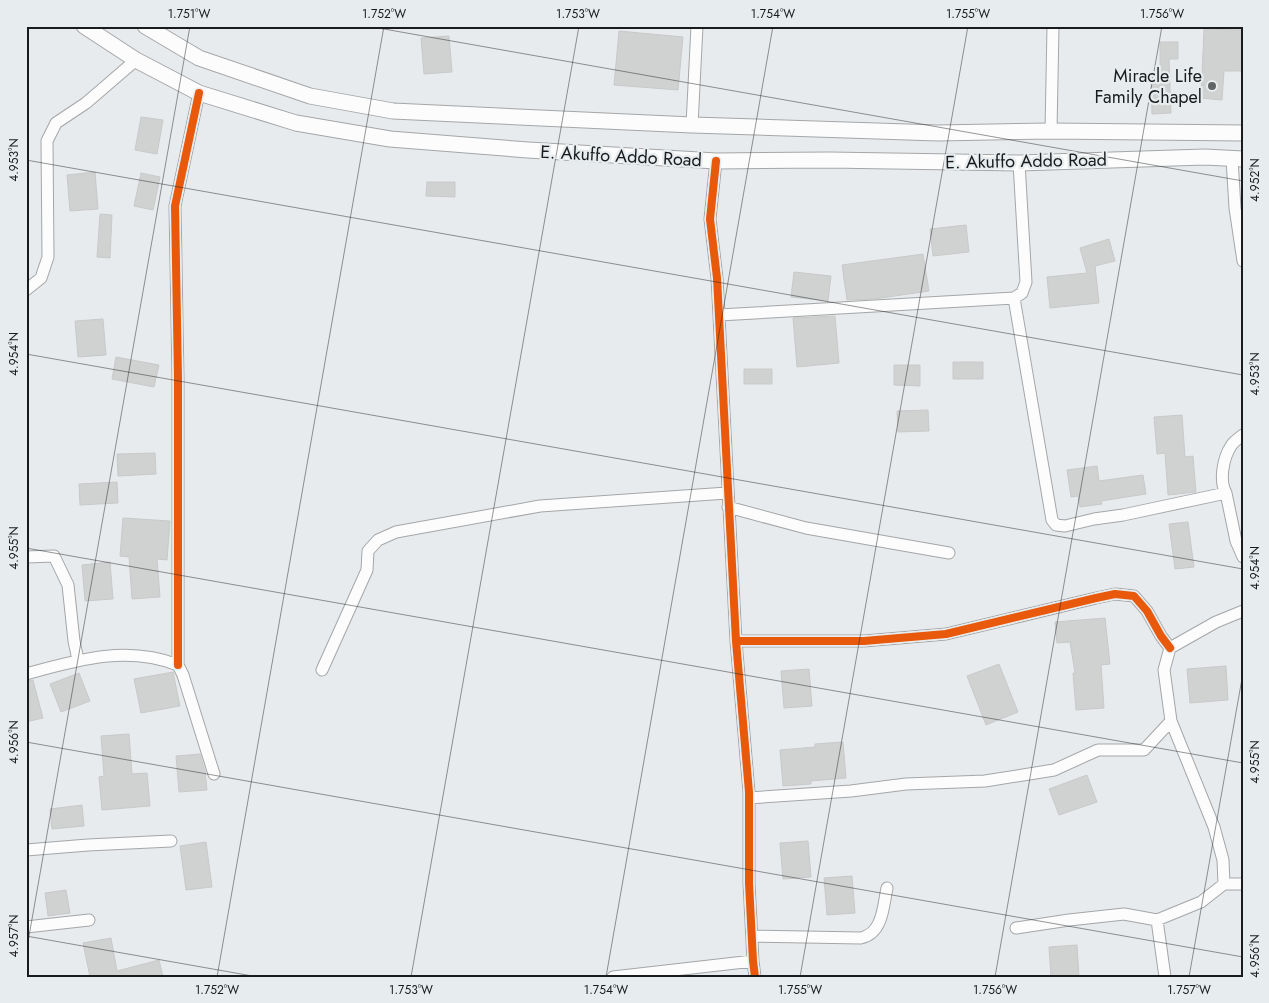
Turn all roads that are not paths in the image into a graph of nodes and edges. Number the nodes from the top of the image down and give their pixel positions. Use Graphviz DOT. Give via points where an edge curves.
graph roads {
  1 [pos="84,26"];
  2 [pos="145,26"];
  3 [pos="697,26"];
  4 [pos="1053,26"];
  5 [pos="136,60"];
  6 [pos="199,93"];
  7 [pos="692,125"];
  8 [pos="1051,131"];
  9 [pos="1243,133"];
  10 [pos="1238,159"];
  11 [pos="716,161"];
  12 [pos="1020,163"];
  13 [pos="1243,261"];
  14 [pos="26,290"];
  15 [pos="1014,298"];
  16 [pos="719,315"];
  17 [pos="1243,435"];
  18 [pos="727,493"];
  19 [pos="1226,494"];
  20 [pos="728,507"];
  21 [pos="949,553"];
  22 [pos="26,557"];
  23 [pos="1243,557"];
  24 [pos="1243,611"];
  25 [pos="736,641"];
  26 [pos="1170,648"];
  27 [pos="78,660"];
  28 [pos="178,665"];
  29 [pos="322,670"];
  30 [pos="26,674"];
  31 [pos="1171,721"];
  32 [pos="214,774"];
  33 [pos="749,798"];
  34 [pos="171,841"];
  35 [pos="26,850"];
  36 [pos="1224,884"];
  37 [pos="1243,884"];
  38 [pos="886,888"];
  39 [pos="89,920"];
  40 [pos="1157,920"];
  41 [pos="26,927"];
  42 [pos="1016,928"];
  43 [pos="752,936"];
  44 [pos="753,960"];
  45 [pos="613,977"];
  46 [pos="756,977"];
  47 [pos="1165,977"];
  1 -- 5 [label="main road, E. Akuffo Addo Road"];
  2 -- 7 [label="main road, E. Akuffo Addo Road" via="199,58 319,97 393,110"];
  3 -- 7 [label="street"];
  4 -- 8 [label="street"];
  5 -- 6 [label="main road, E. Akuffo Addo Road"];
  5 -- 14 [label="street" via="86,103 56,123 47,142 48,256 41,278"];
  6 -- 11 [label="main road, E. Akuffo Addo Road" via="296,124 390,139"];
  6 -- 28 [label="street" via="175,206"];
  7 -- 8 [label="main road, E. Akuffo Addo Road" via="938,133"];
  8 -- 9 [label="main road, E. Akuffo Addo Road"];
  10 -- 12 [label="main road, E. Akuffo Addo Road" via="1205,157"];
  10 -- 13 [label="street" via="1235,208"];
  11 -- 12 [label="main road, E. Akuffo Addo Road"];
  11 -- 16 [label="street" via="710,219"];
  12 -- 15 [label="street" via="1026,282 1022,293"];
  15 -- 16 [label="street"];
  15 -- 19 [label="street" via="1052,520 1056,525 1065,526"];
  16 -- 18 [label="street"];
  17 -- 19 [label="street" via="1231,446 1226,459 1222,476 1222,488"];
  18 -- 20 [label="street"];
  18 -- 29 [label="street" via="540,506 396,532 378,540 368,551 366,570"];
  19 -- 23 [label="street" via="1236,541"];
  20 -- 21 [label="street" via="806,528"];
  20 -- 25 [label="street"];
  22 -- 27 [label="street" via="54,556 68,585"];
  24 -- 26 [label="street"];
  25 -- 26 [label="street" via="864,641 946,634 1115,594 1134,596"];
  25 -- 33 [label="street"];
  26 -- 31 [label="street" via="1164,670"];
  27 -- 28 [label="street" via="123,654"];
  27 -- 30 [label="street"];
  28 -- 32 [label="street"];
  31 -- 33 [label="street" via="1144,750 1098,750 1054,770 1035,774 985,781 906,784"];
  31 -- 36 [label="street" via="1214,827 1223,860"];
  33 -- 43 [label="street"];
  34 -- 35 [label="street"];
  36 -- 37 [label="street"];
  36 -- 40 [label="street" via="1201,902"];
  38 -- 43 [label="street" via="878,927 869,936"];
  39 -- 41 [label="street"];
  40 -- 42 [label="street" via="1124,914"];
  40 -- 47 [label="street"];
  43 -- 44 [label="street"];
  44 -- 45 [label="street"];
  44 -- 46 [label="street"];
}
